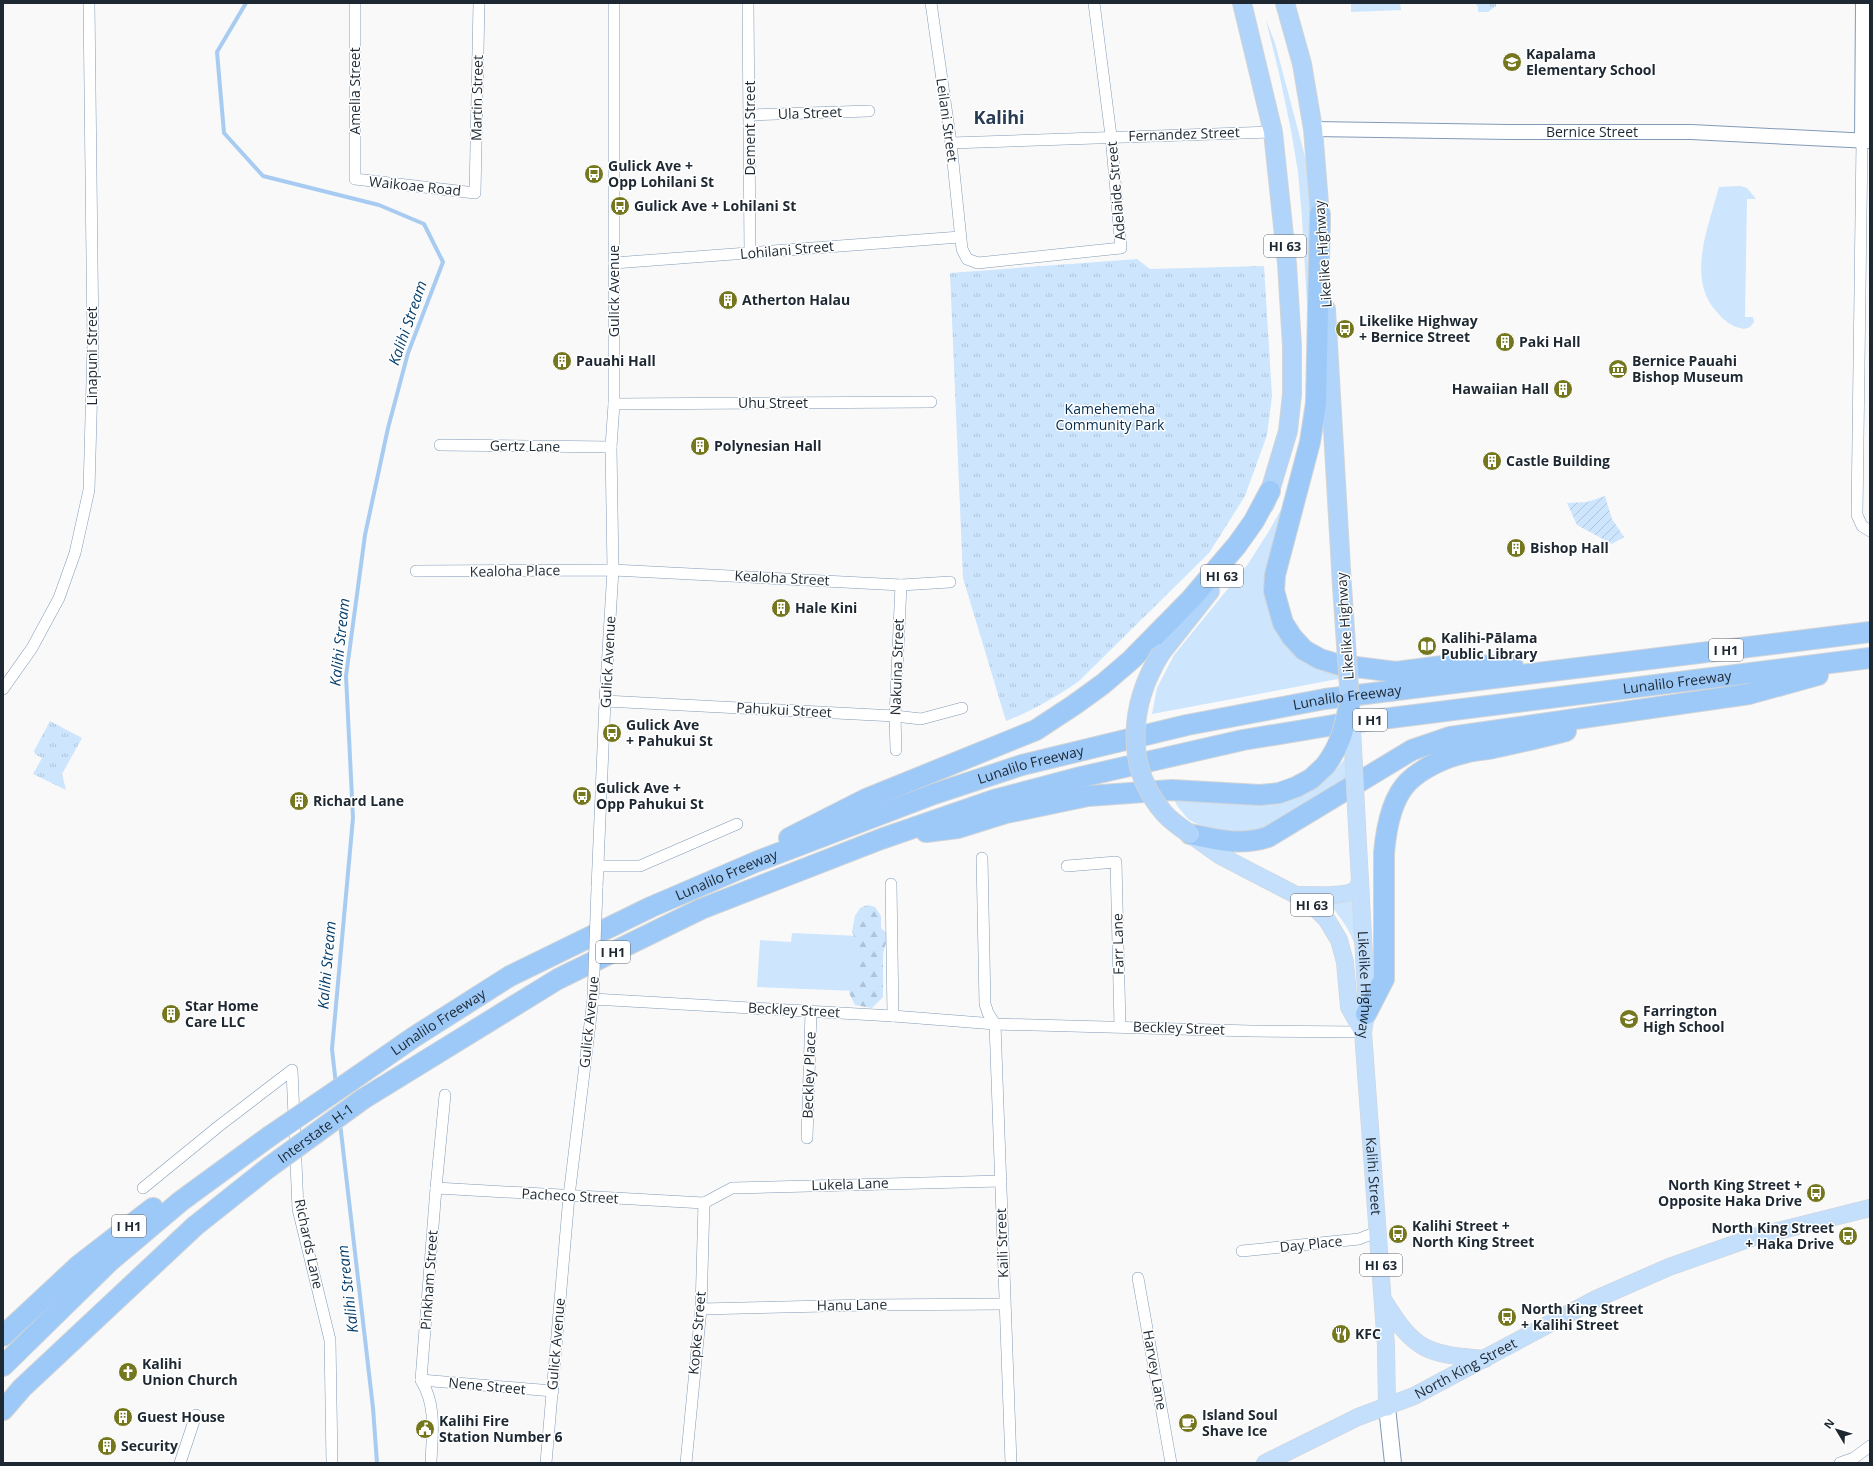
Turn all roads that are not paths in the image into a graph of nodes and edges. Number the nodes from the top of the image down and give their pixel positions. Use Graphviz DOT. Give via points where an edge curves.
graph roads {
  1 [pos="89,3"];
  2 [pos="355,3"];
  3 [pos="479,3"];
  4 [pos="614,3"];
  5 [pos="748,3"];
  6 [pos="931,3"];
  7 [pos="1094,3"];
  8 [pos="1242,3"];
  9 [pos="1285,3"];
  10 [pos="1863,3"];
  11 [pos="869,111"];
  12 [pos="750,115"];
  13 [pos="1313,129"];
  14 [pos="1273,132"];
  15 [pos="1112,136"];
  16 [pos="1866,141"];
  17 [pos="951,143"];
  18 [pos="355,179"];
  19 [pos="475,193"];
  20 [pos="1320,214"];
  21 [pos="960,237"];
  22 [pos="750,254"];
  23 [pos="614,263"];
  24 [pos="1866,287"];
  25 [pos="931,402"];
  26 [pos="614,404"];
  27 [pos="1864,408"];
  28 [pos="440,445"];
  29 [pos="611,446"];
  30 [pos="1270,491"];
  31 [pos="1870,531"];
  32 [pos="613,570"];
  33 [pos="416,571"];
  34 [pos="950,582"];
  35 [pos="901,584"];
  36 [pos="1870,632"];
  37 [pos="1870,660"];
  38 [pos="1583,668"];
  39 [pos="3,689"];
  40 [pos="605,701"];
  41 [pos="1350,702"];
  42 [pos="1677,705"];
  43 [pos="962,708"];
  44 [pos="895,716"];
  45 [pos="896,750"];
  46 [pos="737,824"];
  47 [pos="1190,834"];
  48 [pos="881,839"];
  49 [pos="982,858"];
  50 [pos="599,866"];
  51 [pos="1067,866"];
  52 [pos="1360,882"];
  53 [pos="891,884"];
  54 [pos="1296,895"];
  55 [pos="651,907"];
  56 [pos="593,999"];
  57 [pos="811,1012"];
  58 [pos="893,1016"];
  59 [pos="1365,1023"];
  60 [pos="995,1024"];
  61 [pos="1120,1026"];
  62 [pos="445,1095"];
  63 [pos="363,1099"];
  64 [pos="270,1136"];
  65 [pos="807,1138"];
  66 [pos="1001,1181"];
  67 [pos="143,1188"];
  68 [pos="436,1188"];
  69 [pos="568,1196"];
  70 [pos="704,1203"];
  71 [pos="1870,1208"];
  72 [pos="1379,1231"];
  73 [pos="1242,1251"];
  74 [pos="1138,1278"];
  75 [pos="1383,1299"];
  76 [pos="1004,1304"];
  77 [pos="701,1309"];
  78 [pos="3,1336"];
  79 [pos="1486,1358"];
  80 [pos="3,1366"];
  81 [pos="421,1380"];
  82 [pos="22,1388"];
  83 [pos="553,1391"];
  84 [pos="3,1406"];
  85 [pos="1388,1407"];
  86 [pos="3,1410"];
  87 [pos="196,1415"];
  88 [pos="1870,1446"];
  89 [pos="180,1463"];
  90 [pos="332,1463"];
  91 [pos="430,1463"];
  92 [pos="546,1463"];
  93 [pos="686,1463"];
  94 [pos="1010,1463"];
  95 [pos="1171,1463"];
  96 [pos="1265,1463"];
  97 [pos="1393,1463"];
  98 [pos="1840,1463"];
  1 -- 39 [label="street, Linapuni Street" via="93,346 89,490 75,553 59,598 32,648"];
  2 -- 18 [label="street, Amelia Street"];
  3 -- 19 [label="street, Martin Street"];
  4 -- 23 [label="street, Gulick Avenue"];
  5 -- 12 [label="street, Dement Street"];
  6 -- 17 [label="street, Leilani Street"];
  7 -- 15 [label="street, Adelaide Street"];
  8 -- 14 [label="highway, Likelike Highway / HI 63"];
  9 -- 13 [label="highway, Likelike Highway / HI 63" via="1302,64"];
  10 -- 16 [label="street"];
  11 -- 12 [label="street, Ula Street"];
  12 -- 22 [label="street, Dement Street"];
  13 -- 16 [label="street, Bernice Street" via="1691,132"];
  13 -- 20 [label="highway, Likelike Highway / HI 63"];
  14 -- 15 [label="street, Fernandez Street"];
  14 -- 30 [label="highway, Likelike Highway / HI 63" via="1287,264 1292,394 1288,431"];
  15 -- 17 [label="street, Fernandez Street"];
  15 -- 21 [label="street, Adelaide Street" via="1121,248 978,263 970,261 964,254"];
  16 -- 24 [label="street"];
  17 -- 21 [label="street, Leilani Street"];
  18 -- 19 [label="street, Waikoae Road"];
  20 -- 38 [label="highway" via="1316,403 1310,442 1275,575 1274,591 1283,623 1292,637 1310,653 1320,659 1355,668 1396,672 1450,665"];
  20 -- 41 [label="highway, Likelike Highway / HI 63, bridge"];
  21 -- 22 [label="street, Lohilani Street"];
  22 -- 23 [label="street, Lohilani Street"];
  23 -- 26 [label="street, Gulick Avenue"];
  24 -- 27 [label="street"];
  25 -- 26 [label="street, Uhu Street"];
  26 -- 29 [label="street, Gulick Avenue"];
  27 -- 31 [label="street" via="1857,515 1860,524"];
  28 -- 29 [label="street, Gertz Lane"];
  29 -- 32 [label="street, Gulick Avenue"];
  30 -- 47 [label="highway, Likelike Highway / HI 63, bridge" via="1254,528 1222,576 1161,653 1150,670 1142,690 1134,732 1142,775 1164,813"];
  30 -- 55 [label="highway" via="1237,545 1191,599 1130,660 1074,705 1036,730 866,799"];
  32 -- 33 [label="street, Kealoha Place"];
  32 -- 35 [label="street, Kealoha Street"];
  32 -- 40 [label="street, Gulick Avenue"];
  34 -- 35 [label="street, Kealoha Street"];
  35 -- 44 [label="street, Nakuina Street"];
  36 -- 38 [label="highway, Lunalilo Freeway / I H1"];
  37 -- 42 [label="highway" via="1749,694"];
  37 -- 48 [label="highway, Lunalilo Freeway / I H1" via="1342,724 1243,740 994,800"];
  38 -- 55 [label="highway, Lunalilo Freeway / I H1" via="1326,699 1187,725 1022,765 934,794 758,861"];
  40 -- 44 [label="street, Pahukui Street"];
  40 -- 50 [label="street, Gulick Avenue"];
  41 -- 48 [label="highway, bridge" via="1336,751 1325,766 1311,779 1279,792 1260,795 1172,790 1088,796 1006,813 958,828"];
  41 -- 52 [label="main road, Likelike Highway / HI 63, bridge"];
  42 -- 47 [label="highway" via="1450,737 1412,750 1268,837 1238,843"];
  42 -- 59 [label="highway" via="1464,753 1437,763 1408,782 1397,800 1386,832 1384,979"];
  43 -- 44 [label="street, Pahukui Street" via="921,719"];
  44 -- 45 [label="street, Nakuina Street"];
  46 -- 50 [label="street" via="640,866"];
  47 -- 54 [label="main road, Likelike Highway / HI 63" via="1219,855"];
  48 -- 63 [label="highway, Lunalilo Freeway / I H1" via="701,909 558,979"];
  49 -- 60 [label="street" via="985,1004"];
  50 -- 56 [label="street, Gulick Avenue, bridge"];
  51 -- 61 [label="street, Farr Lane" via="1116,862"];
  52 -- 54 [label="main road" via="1355,890 1350,892 1319,896"];
  52 -- 59 [label="main road, Likelike Highway / HI 63"];
  53 -- 58 [label="street"];
  54 -- 59 [label="main road, Likelike Highway / HI 63" via="1312,905 1327,920 1339,940 1345,962 1349,1007"];
  55 -- 64 [label="highway, Lunalilo Freeway / I H1, bridge" via="510,976 414,1037"];
  56 -- 57 [label="street, Beckley Street"];
  56 -- 69 [label="street, Gulick Avenue"];
  57 -- 58 [label="street, Beckley Street"];
  57 -- 65 [label="street, Beckley Place"];
  58 -- 60 [label="street, Beckley Street"];
  59 -- 61 [label="street, Beckley Street" via="1251,1031"];
  59 -- 72 [label="main road, Kalihi Street / HI 63"];
  60 -- 61 [label="street, Beckley Street"];
  60 -- 66 [label="street, Kaili Street"];
  62 -- 68 [label="street, Pinkham Street"];
  63 -- 82 [label="highway, Interstate H-1 / I H1, bridge" via="194,1226"];
  64 -- 78 [label="highway, I H1" via="164,1199 78,1266"];
  64 -- 80 [label="highway" via="181,1201 110,1261"];
  66 -- 70 [label="street, Lukela Lane" via="732,1188"];
  66 -- 76 [label="street, Kaili Street"];
  67 -- 90 [label="street, Richards Lane" via="292,1070 298,1209 330,1340"];
  68 -- 69 [label="street, Pacheco Street"];
  68 -- 81 [label="street, Pinkham Street"];
  69 -- 70 [label="street, Pacheco Street"];
  69 -- 83 [label="street, Gulick Avenue"];
  70 -- 77 [label="street, Kopke Street"];
  71 -- 79 [label="main road, North King Street" via="1754,1237 1669,1267 1596,1299"];
  72 -- 73 [label="street, Day Place" via="1359,1239"];
  72 -- 75 [label="main road, Kalihi Street / HI 63"];
  74 -- 95 [label="street, Harvey Lane"];
  75 -- 79 [label="main road" via="1406,1332 1426,1349 1445,1355"];
  75 -- 85 [label="main road, Kalihi Street / HI 63"];
  76 -- 77 [label="street, Hanu Lane"];
  76 -- 94 [label="street, Kaili Street"];
  77 -- 93 [label="street, Kopke Street"];
  79 -- 85 [label="main road, North King Street"];
  81 -- 83 [label="street, Nene Street"];
  81 -- 91 [label="street, Pinkham Street" via="428,1392 433,1415"];
  82 -- 84 [label="highway"];
  82 -- 86 [label="highway, I H1"];
  83 -- 92 [label="street, Gulick Avenue"];
  85 -- 96 [label="main road, North King Street" via="1358,1418"];
  85 -- 97 [label="main road, Kalihi Street / HI 63"];
  87 -- 89 [label="street"];
  88 -- 98 [label="street" via="1854,1458"];
}
